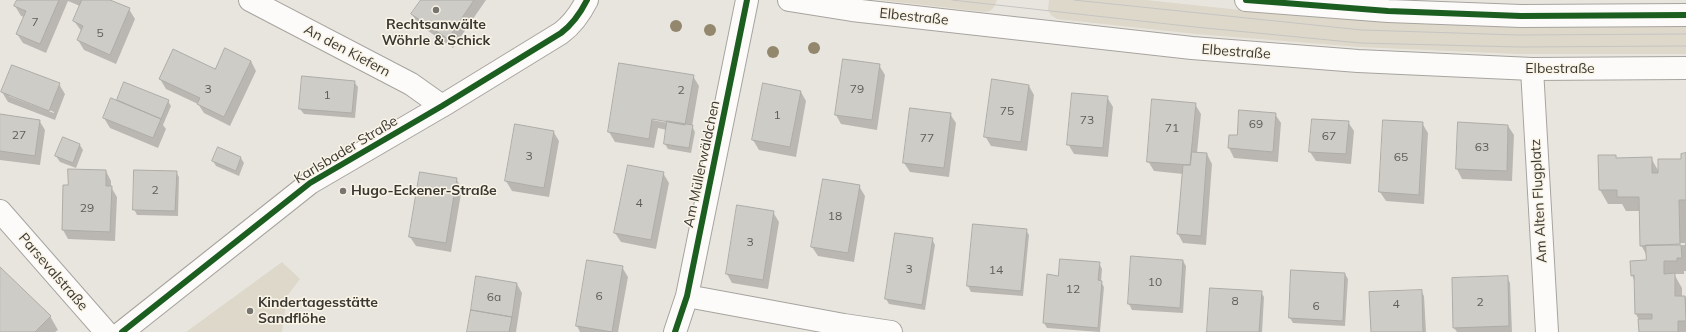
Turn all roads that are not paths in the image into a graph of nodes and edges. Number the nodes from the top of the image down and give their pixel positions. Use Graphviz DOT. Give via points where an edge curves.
graph roads {
  1 [pos="250,0"];
  2 [pos="588,0"];
  3 [pos="747,0"];
  4 [pos="789,0"];
  5 [pos="1246,0"];
  6 [pos="1686,15"];
  7 [pos="1686,68"];
  8 [pos="1532,69"];
  9 [pos="442,106"];
  10 [pos="0,211"];
  11 [pos="687,296"];
  12 [pos="106,332"];
  13 [pos="122,332"];
  14 [pos="675,332"];
  15 [pos="891,332"];
  16 [pos="1546,332"];
  1 -- 9 [label="street, An den Kiefern" via="411,84"];
  2 -- 9 [label="street, Karlsbader Straße" via="581,13 561,34"];
  3 -- 11 [label="street, Am Müllerwäldchen"];
  4 -- 8 [label="street, Elbestraße" via="852,10 1192,48 1358,61"];
  5 -- 6 [label="street" via="1388,11 1513,16"];
  7 -- 8 [label="street, Elbestraße"];
  8 -- 16 [label="street, Am Alten Flugplatz"];
  9 -- 13 [label="street, Karlsbader Straße" via="310,183"];
  10 -- 12 [label="street, Parsevalstraße"];
  11 -- 14 [label="street, Am Müllerwäldchen"];
  11 -- 15 [label="street"];
}
